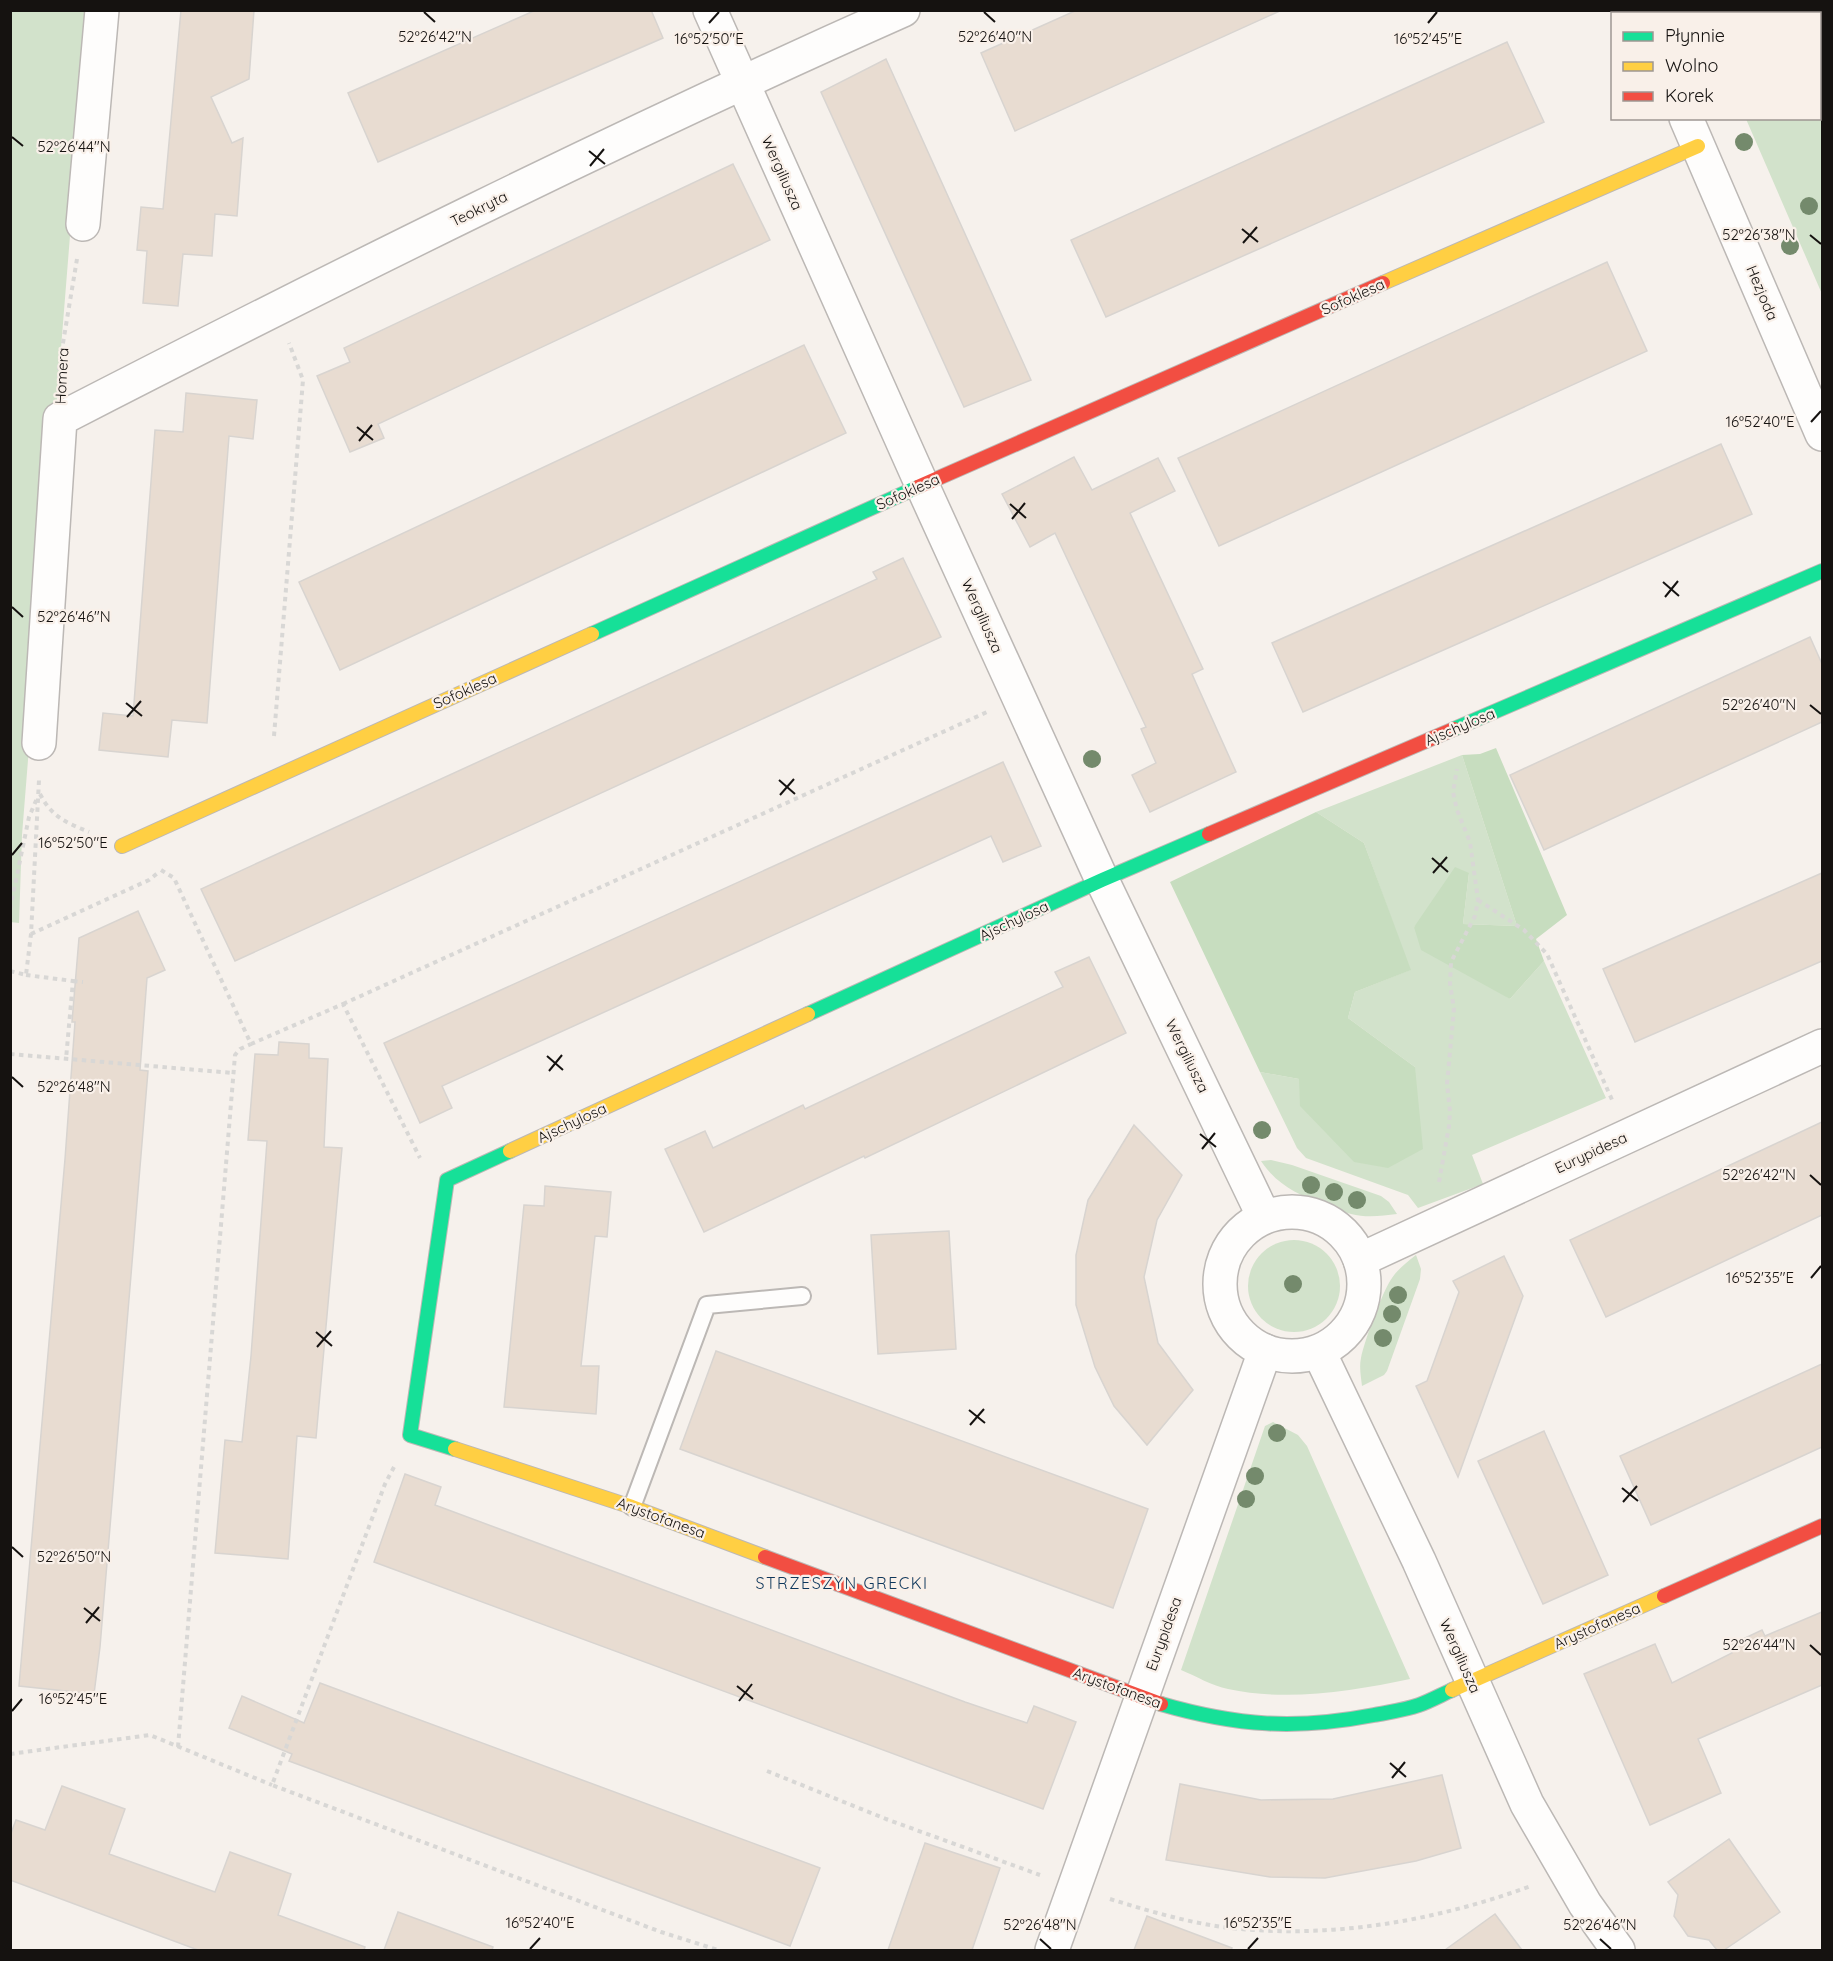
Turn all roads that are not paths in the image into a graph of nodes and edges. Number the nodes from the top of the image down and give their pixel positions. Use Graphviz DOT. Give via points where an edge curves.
graph roads {
  1 [pos="102,10"];
  2 [pos="710,10"];
  3 [pos="903,10"];
  4 [pos="742,82"];
  5 [pos="1692,132"];
  6 [pos="83,224"];
  7 [pos="60,419"];
  8 [pos="1822,434"];
  9 [pos="922,485"];
  10 [pos="1822,571"];
  11 [pos="39,743"];
  12 [pos="122,846"];
  13 [pos="1102,880"];
  14 [pos="1822,1046"];
  15 [pos="1264,1216"];
  16 [pos="1360,1260"];
  17 [pos="802,1296"];
  18 [pos="1265,1351"];
  19 [pos="1319,1352"];
  20 [pos="410,1435"];
  21 [pos="632,1507"];
  22 [pos="1822,1526"];
  23 [pos="1472,1681"];
  24 [pos="1141,1698"];
  25 [pos="1052,1950"];
  26 [pos="1618,1950"];
  1 -- 6 [label="street"];
  2 -- 4 [label="street, Wergiliusza"];
  3 -- 4 [label="street, Teokryta"];
  4 -- 7 [label="street, Teokryta" via="275,308"];
  4 -- 9 [label="street, Wergiliusza"];
  5 -- 8 [label="street, Hezjoda"];
  5 -- 9 [label="street, Sofoklesa"];
  7 -- 11 [label="street, Homera"];
  9 -- 12 [label="street, Sofoklesa"];
  9 -- 13 [label="street, Wergiliusza"];
  10 -- 13 [label="street, Ajschylosa"];
  13 -- 15 [label="street, Wergiliusza"];
  13 -- 20 [label="street, Ajschylosa" via="447,1180"];
  14 -- 16 [label="street, Eurypidesa"];
  15 -- 16 [label="street" via="1292,1212 1321,1218 1345,1234"];
  15 -- 18 [label="street" via="1240,1233 1225,1256 1220,1284 1225,1312 1241,1335"];
  16 -- 19 [label="street" via="1364,1288 1357,1316 1339,1339"];
  17 -- 21 [label="lane" via="706,1305"];
  18 -- 19 [label="street" via="1297,1356"];
  18 -- 24 [label="street, Eurypidesa"];
  19 -- 23 [label="street, Wergiliusza"];
  20 -- 21 [label="street, Arystofanesa"];
  21 -- 24 [label="street, Arystofanesa"];
  22 -- 23 [label="street, Arystofanesa"];
  23 -- 24 [label="street, Arystofanesa" via="1418,1705 1307,1725 1259,1725 1191,1713"];
  23 -- 26 [label="street, Wergiliusza" via="1527,1804 1585,1904"];
  24 -- 25 [label="street, Eurypidesa"];
}
